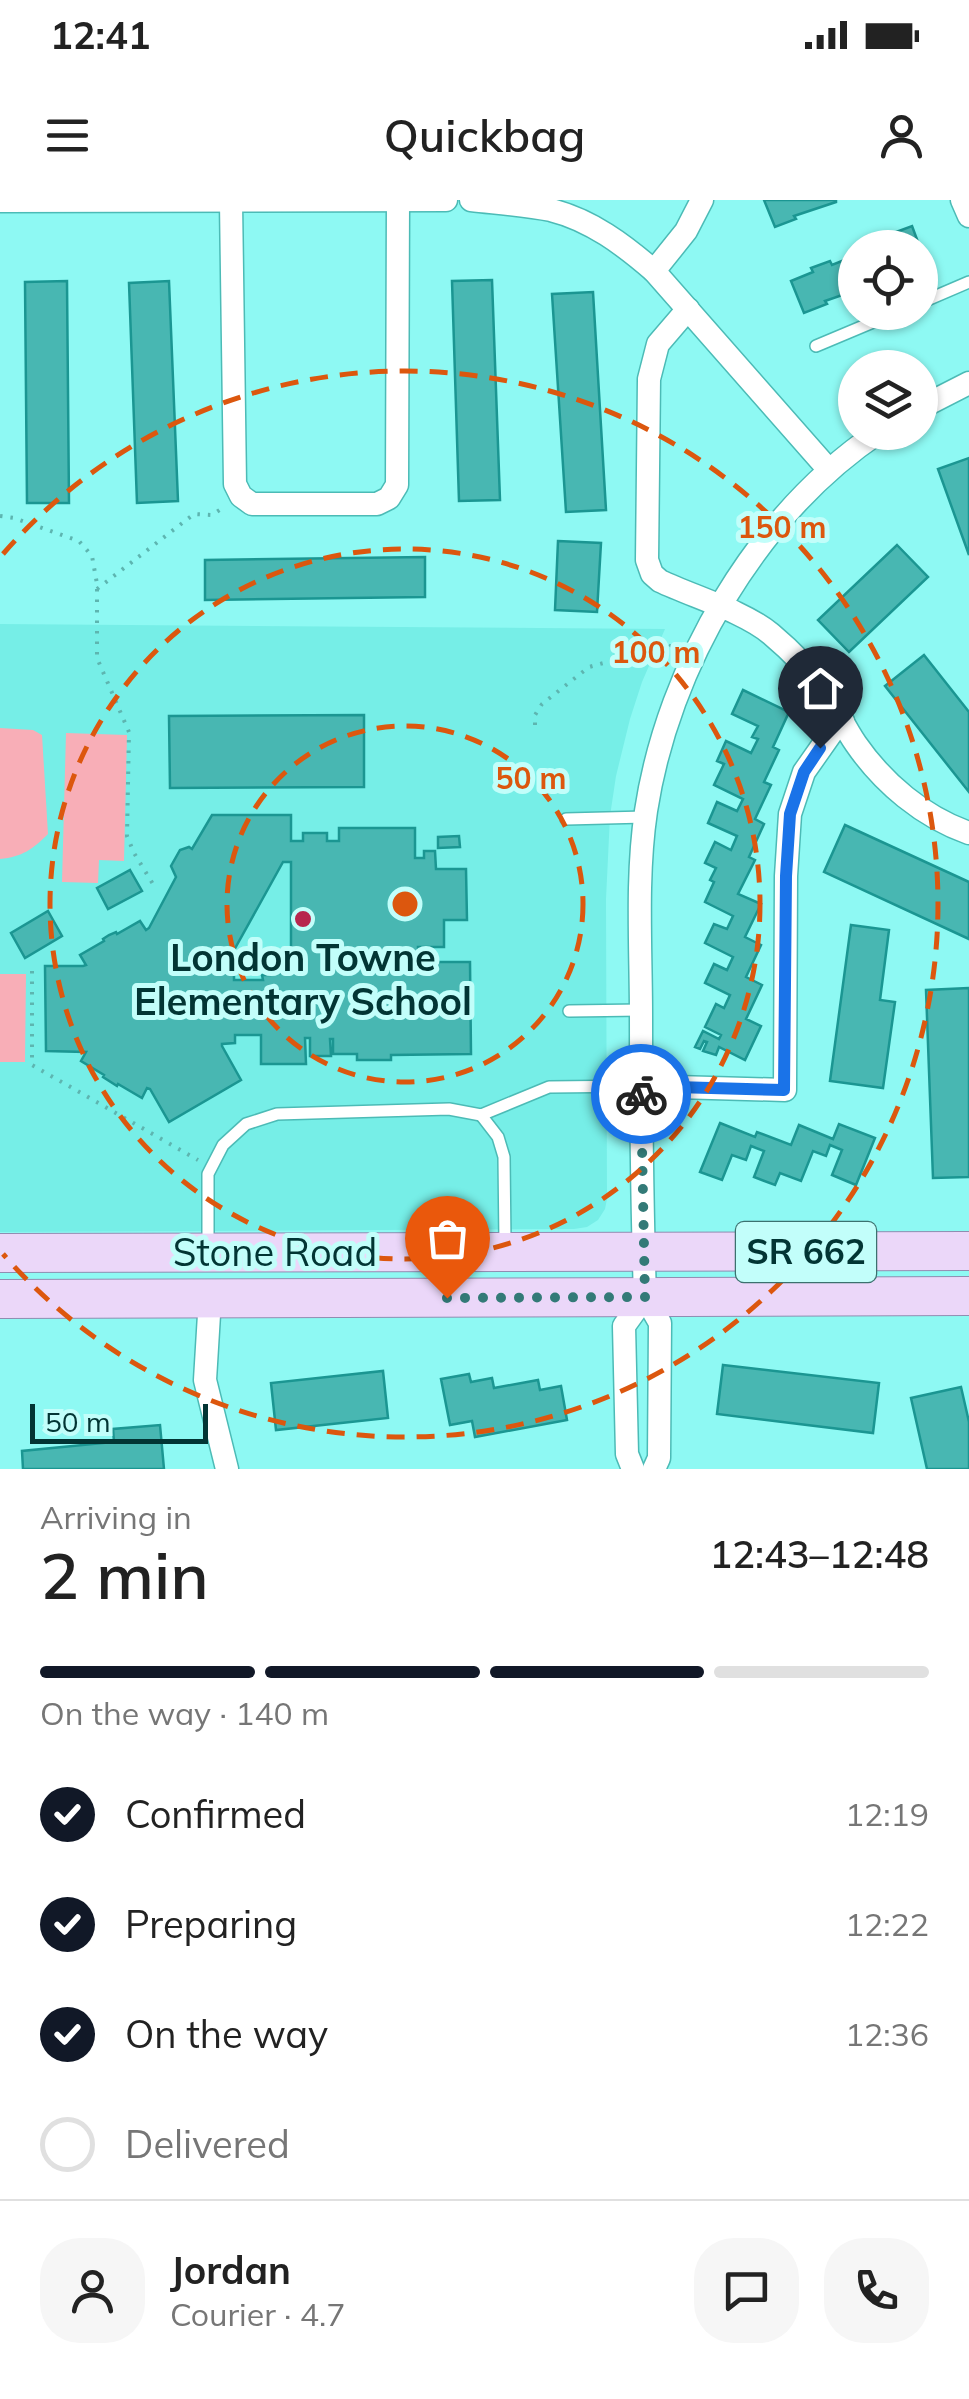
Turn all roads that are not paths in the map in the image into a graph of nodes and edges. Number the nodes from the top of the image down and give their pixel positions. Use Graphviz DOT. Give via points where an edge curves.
graph roads {
  1 [pos="398,200"];
  2 [pos="446,200"];
  3 [pos="471,200"];
  4 [pos="702,200"];
  5 [pos="962,200"];
  6 [pos="0,201"];
  7 [pos="231,202"];
  8 [pos="969,216"];
  9 [pos="654,271"];
  10 [pos="969,282"];
  11 [pos="938,295"];
  12 [pos="688,309"];
  13 [pos="854,330"];
  14 [pos="816,346"];
  15 [pos="969,383"];
  16 [pos="938,399"];
  17 [pos="856,450"];
  18 [pos="830,470"];
  19 [pos="721,607"];
  20 [pos="843,722"];
  21 [pos="645,817"];
  22 [pos="566,819"];
  23 [pos="969,834"];
  24 [pos="641,1010"];
  25 [pos="568,1011"];
  26 [pos="640,1086"];
  27 [pos="480,1115"];
  28 [pos="969,1251"];
  29 [pos="208,1252"];
  30 [pos="643,1252"];
  31 [pos="0,1253"];
  32 [pos="506,1253"];
  33 [pos="969,1296"];
  34 [pos="645,1297"];
  35 [pos="0,1298"];
  36 [pos="210,1298"];
  37 [pos="228,1469"];
  38 [pos="633,1469"];
  39 [pos="654,1469"];
  1 -- 2 [label="street"];
  1 -- 7 [label="street"];
  1 -- 7 [label="street" via="397,484 377,504 252,504 234,484"];
  3 -- 9 [label="street" via="579,220"];
  4 -- 9 [label="street"];
  5 -- 8 [label="street"];
  6 -- 7 [label="street"];
  9 -- 12 [label="street"];
  10 -- 11 [label="lane"];
  12 -- 18 [label="street"];
  12 -- 19 [label="street" via="658,344 649,379 647,560 660,581"];
  13 -- 14 [label="lane"];
  15 -- 16 [label="street"];
  17 -- 18 [label="street"];
  18 -- 19 [label="street" via="764,542"];
  19 -- 20 [label="street" via="768,631 812,674"];
  19 -- 21 [label="street" via="681,684"];
  20 -- 23 [label="street" via="898,791"];
  20 -- 26 [label="street" via="804,772 790,814 784,1090"];
  21 -- 22 [label="lane"];
  21 -- 24 [label="street"];
  24 -- 25 [label="lane"];
  24 -- 26 [label="street"];
  26 -- 27 [label="lane" via="548,1088"];
  26 -- 30 [label="street"];
  27 -- 29 [label="lane" via="449,1109 277,1114 246,1124 222,1145 208,1174"];
  27 -- 32 [label="lane" via="504,1157"];
  28 -- 30 [label="main road, Stone Road / SR 662"];
  29 -- 31 [label="main road, Stone Road / SR 662"];
  29 -- 32 [label="main road, Stone Road / SR 662"];
  30 -- 32 [label="main road, Stone Road / SR 662"];
  30 -- 34 [label="street"];
  33 -- 34 [label="main road, Stone Road / SR 662"];
  34 -- 36 [label="main road, Stone Road / SR 662"];
  34 -- 38 [label="street" via="624,1326 627,1454"];
  34 -- 39 [label="street" via="660,1323"];
  35 -- 36 [label="main road, Stone Road / SR 662"];
  36 -- 37 [label="street" via="205,1380"];
}
